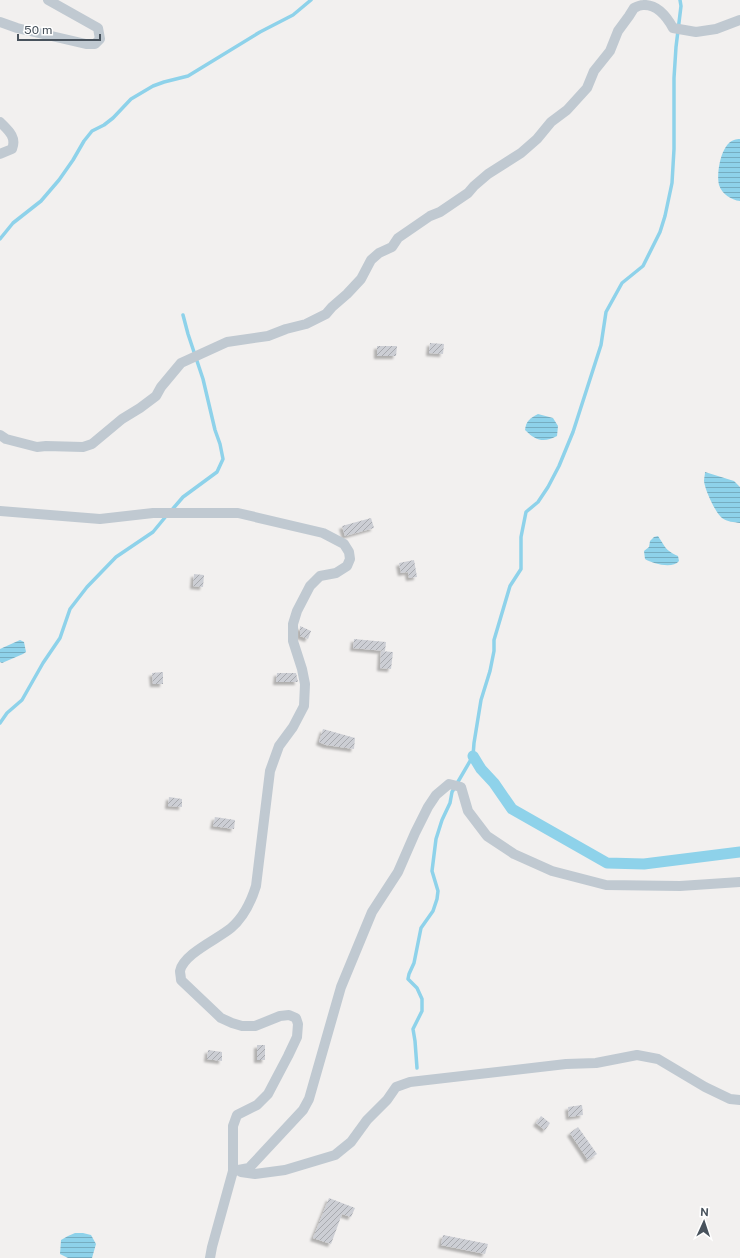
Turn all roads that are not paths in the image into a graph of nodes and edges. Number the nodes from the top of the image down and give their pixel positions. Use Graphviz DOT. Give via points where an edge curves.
graph roads {
  1 [pos="48,0"];
  2 [pos="740,20"];
  3 [pos="0,22"];
  4 [pos="0,122"];
  5 [pos="0,154"];
  6 [pos="0,435"];
  7 [pos="0,511"];
  8 [pos="740,882"];
  9 [pos="740,1100"];
  10 [pos="233,1171"];
  11 [pos="210,1258"];
  1 -- 3 [label="street" via="98,28 100,39 95,44 86,44"];
  2 -- 6 [label="street" via="696,32 673,28 662,12 653,7 642,4 634,8 618,31 610,51 594,71 587,88 567,110 551,122 521,153 488,174 468,193 398,238 392,247 379,253 371,260 361,279 326,314 306,324 268,336 227,342 180,363 156,396 92,444 83,447 36,447"];
  4 -- 5 [label="street" via="12,136 14,144 12,149"];
  7 -- 10 [label="street" via="100,519 153,513 238,513 323,533 344,544 349,552 348,566 336,573 320,576 310,586 293,624 293,641 305,684 304,706 279,746 270,771 256,886 252,900 232,927 195,951 184,961 180,970 181,980 221,1018 232,1024 255,1026 289,1015 296,1018 298,1024 297,1037 268,1094 256,1105 237,1115 233,1126"];
  8 -- 10 [label="street" via="680,886 606,885 552,871 514,854 487,836 468,811 461,787 449,784 436,795 428,807 398,872 372,912 340,987 309,1099 303,1110 249,1168"];
  9 -- 10 [label="street" via="730,1099 705,1087 658,1059 637,1055 596,1063 566,1064 410,1082 396,1088 351,1142 335,1155 285,1170 255,1174"];
  10 -- 11 [label="street"];
}
